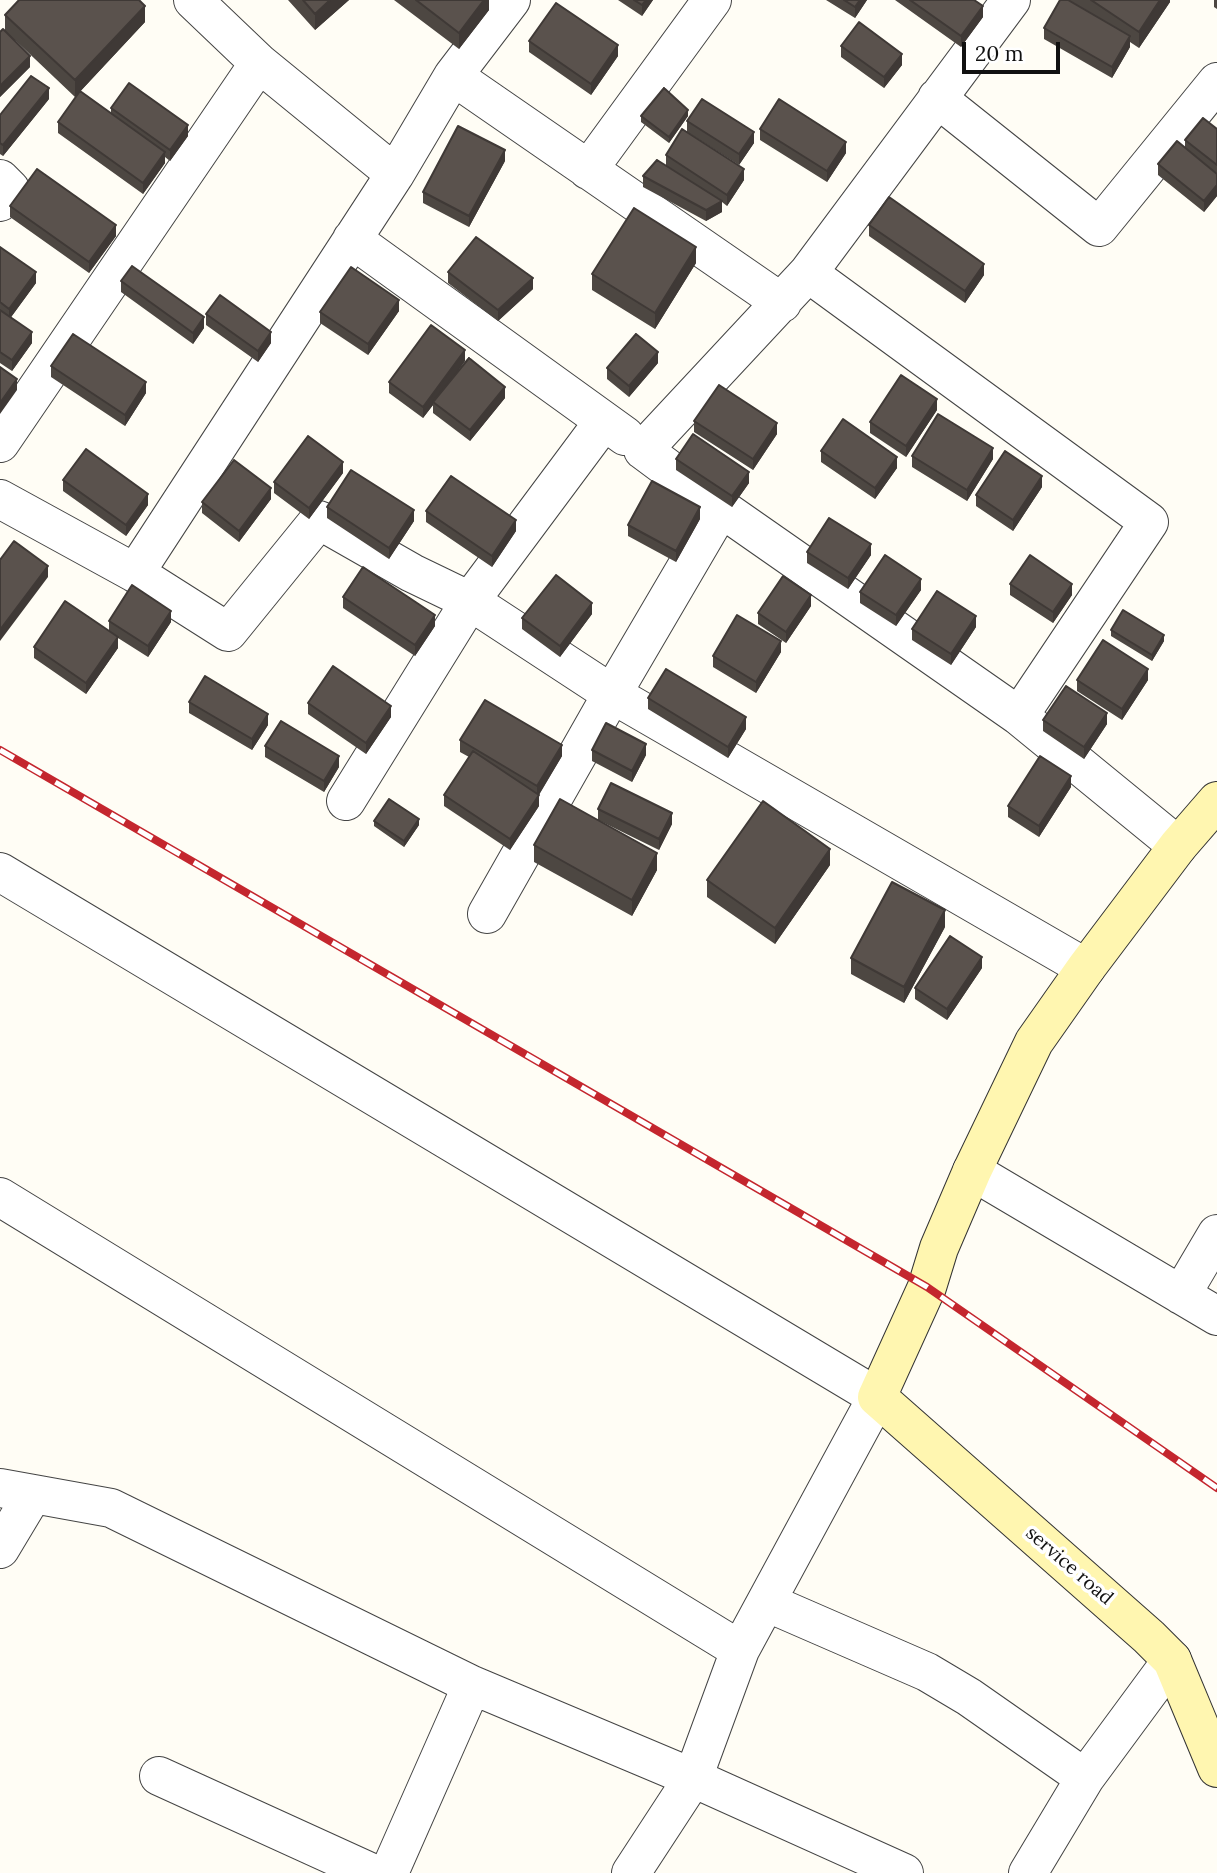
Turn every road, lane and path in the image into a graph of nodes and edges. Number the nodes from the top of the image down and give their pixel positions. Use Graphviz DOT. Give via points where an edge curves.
graph roads {
  1 [pos="193,0"];
  2 [pos="511,0"];
  3 [pos="712,0"];
  4 [pos="1011,0"];
  5 [pos="259,63"];
  6 [pos="453,76"];
  7 [pos="1217,82"];
  8 [pos="937,98"];
  9 [pos="588,170"];
  10 [pos="395,174"];
  11 [pos="0,179"];
  12 [pos="0,202"];
  13 [pos="352,239"];
  14 [pos="808,273"];
  15 [pos="782,303"];
  16 [pos="604,421"];
  17 [pos="0,443"];
  18 [pos="643,450"];
  19 [pos="0,499"];
  20 [pos="721,508"];
  21 [pos="135,573"];
  22 [pos="470,601"];
  23 [pos="612,694"];
  24 [pos="1018,716"];
  25 [pos="346,801"];
  26 [pos="1215,808"];
  27 [pos="1178,846"];
  28 [pos="0,872"];
  29 [pos="488,914"];
  30 [pos="1086,968"];
  31 [pos="972,1171"];
  32 [pos="0,1197"];
  33 [pos="1217,1234"];
  34 [pos="1181,1295"];
  35 [pos="1217,1316"];
  36 [pos="877,1397"];
  37 [pos="16,1491"];
  38 [pos="0,1549"];
  39 [pos="766,1602"];
  40 [pos="740,1650"];
  41 [pos="1172,1660"];
  42 [pos="472,1685"];
  43 [pos="1217,1768"];
  44 [pos="159,1776"];
  45 [pos="693,1778"];
  46 [pos="1085,1778"];
  47 [pos="372,1873"];
  48 [pos="389,1873"];
  49 [pos="631,1873"];
  50 [pos="904,1873"];
  51 [pos="1028,1873"];
  1 -- 5 [label="street"];
  2 -- 6 [label="street"];
  3 -- 9 [label="street"];
  4 -- 8 [label="street"];
  5 -- 10 [label="street"];
  5 -- 17 [label="street"];
  6 -- 9 [label="street"];
  6 -- 10 [label="street"];
  7 -- 8 [label="street" via="1099,227"];
  8 -- 14 [label="street"];
  9 -- 15 [label="street"];
  10 -- 13 [label="street"];
  11 -- 12 [label="street" via="10,189"];
  13 -- 16 [label="street"];
  13 -- 21 [label="street"];
  14 -- 15 [label="street"];
  14 -- 24 [label="street" via="1149,522"];
  15 -- 18 [label="street"];
  16 -- 18 [label="street"];
  16 -- 22 [label="street"];
  18 -- 20 [label="street"];
  19 -- 21 [label="street"];
  20 -- 23 [label="street"];
  20 -- 24 [label="street"];
  21 -- 22 [label="street" via="228,632 319,520"];
  22 -- 23 [label="street"];
  22 -- 25 [label="street"];
  23 -- 29 [label="street"];
  23 -- 30 [label="street"];
  24 -- 27 [label="street"];
  26 -- 27 [label="street"];
  27 -- 30 [label="street"];
  28 -- 36 [label="street"];
  30 -- 31 [label="street" via="1034,1042"];
  31 -- 34 [label="street"];
  31 -- 36 [label="street"];
  32 -- 40 [label="street"];
  33 -- 34 [label="street"];
  34 -- 35 [label="street"];
  36 -- 39 [label="street"];
  36 -- 41 [label="street, service road"];
  37 -- 38 [label="street"];
  37 -- 42 [label="street" via="111,1508"];
  39 -- 40 [label="street"];
  39 -- 46 [label="street" via="927,1672"];
  40 -- 45 [label="street"];
  41 -- 43 [label="street, service road"];
  41 -- 46 [label="street"];
  42 -- 45 [label="street"];
  42 -- 48 [label="street"];
  44 -- 47 [label="street"];
  45 -- 49 [label="street"];
  45 -- 50 [label="street"];
  46 -- 51 [label="street"];
}
